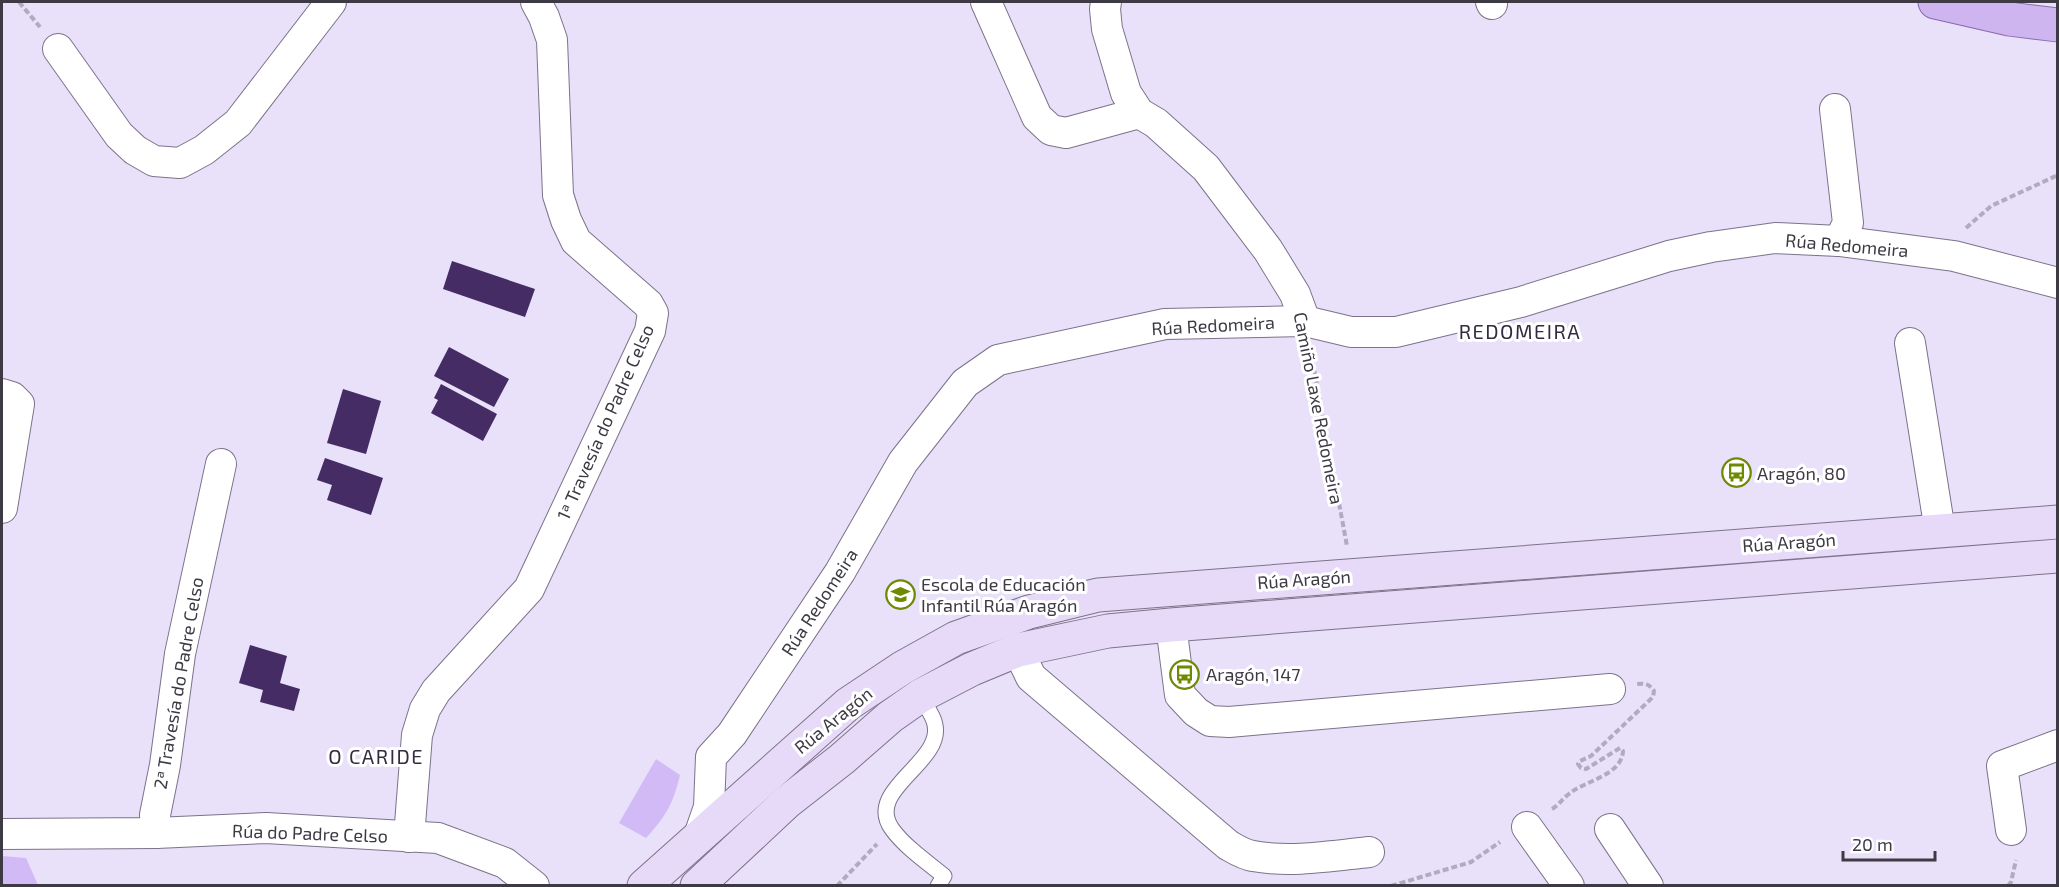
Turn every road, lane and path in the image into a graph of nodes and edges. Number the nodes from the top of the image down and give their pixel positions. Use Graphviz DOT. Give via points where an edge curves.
graph roads {
  1 [pos="331,2"];
  2 [pos="536,2"];
  3 [pos="986,2"];
  4 [pos="1106,2"];
  5 [pos="1935,2"];
  6 [pos="2058,25"];
  7 [pos="58,49"];
  8 [pos="1835,109"];
  9 [pos="1139,114"];
  10 [pos="2058,175"];
  11 [pos="1839,241"];
  12 [pos="1954,256"];
  13 [pos="2058,283"];
  14 [pos="1305,321"];
  15 [pos="1910,343"];
  16 [pos="2,394"];
  17 [pos="221,464"];
  18 [pos="2,508"];
  19 [pos="2058,522"];
  20 [pos="1940,531"];
  21 [pos="1347,546"];
  22 [pos="2058,556"];
  23 [pos="1171,625"];
  24 [pos="1018,650"];
  25 [pos="1610,689"];
  26 [pos="920,696"];
  27 [pos="2058,745"];
  28 [pos="1527,827"];
  29 [pos="892,828"];
  30 [pos="1610,829"];
  31 [pos="2010,830"];
  32 [pos="156,833"];
  33 [pos="2,834"];
  34 [pos="699,836"];
  35 [pos="409,837"];
  36 [pos="1369,852"];
  37 [pos="534,885"];
  38 [pos="644,885"];
  39 [pos="697,885"];
  40 [pos="837,885"];
  41 [pos="938,885"];
  42 [pos="1391,885"];
  43 [pos="1569,885"];
  44 [pos="1648,885"];
  1 -- 7 [label="street" via="238,123 180,163 154,161 135,150 119,135"];
  2 -- 35 [label="street, 1ª Travesía do Padre Celso" via="552,40 558,195 566,220 576,241 648,304 653,313 650,331 529,589 436,691 425,709 417,735"];
  3 -- 9 [label="street" via="1037,117 1051,130 1066,133"];
  4 -- 9 [label="street" via="1107,29 1126,93"];
  5 -- 6 [label="main road" via="2009,19"];
  8 -- 11 [label="street" via="1848,223"];
  9 -- 14 [label="street, Camiño Laxe Redomeira" via="1156,123 1206,168 1268,250 1295,294"];
  10 -- 12 [label="path" via="1992,206 1965,229"];
  11 -- 12 [label="street, Rúa Redomeira"];
  11 -- 14 [label="street, Rúa Redomeira" via="1775,238 1711,247 1669,256 1521,302 1396,332 1351,332"];
  12 -- 13 [label="street, Rúa Redomeira"];
  14 -- 21 [label="path, Camiño Laxe Redomeira"];
  14 -- 34 [label="street, Rúa Redomeira" via="1165,324 998,360 965,383 903,462 840,572 732,734 711,757 709,807"];
  15 -- 20 [label="street"];
  16 -- 18 [label="street" via="19,404"];
  17 -- 32 [label="street, 2ª Travesía do Padre Celso" via="180,654 155,815"];
  19 -- 20 [label="main road, Rúa Aragón"];
  20 -- 34 [label="main road, Rúa Aragón" via="1098,595 1029,612 956,638 902,668 848,704"];
  22 -- 23 [label="main road, Rúa Aragón"];
  23 -- 24 [label="main road, Rúa Aragón" via="1108,631"];
  23 -- 25 [label="street" via="1180,695 1210,721"];
  24 -- 26 [label="main road, Rúa Aragón"];
  24 -- 36 [label="street" via="1031,677 1228,845 1251,856 1277,858"];
  25 -- 28 [label="path" via="1644,683 1654,691 1653,697 1578,764 1586,769 1620,747 1622,757 1615,767 1569,793 1562,803"];
  26 -- 29 [label="lane" via="936,725 933,744 889,798 885,813"];
  26 -- 39 [label="main road, Rúa Aragón" via="787,802"];
  27 -- 31 [label="street" via="2002,766"];
  28 -- 42 [label="path" via="1471,862"];
  28 -- 43 [label="street"];
  29 -- 40 [label="path"];
  29 -- 41 [label="lane" via="944,876"];
  30 -- 44 [label="street"];
  32 -- 33 [label="street, Rúa do Padre Celso"];
  32 -- 35 [label="street, Rúa do Padre Celso" via="266,828"];
  34 -- 38 [label="main road, Rúa Aragón"];
  35 -- 37 [label="street, Rúa do Padre Celso" via="438,838 505,863"];
}
